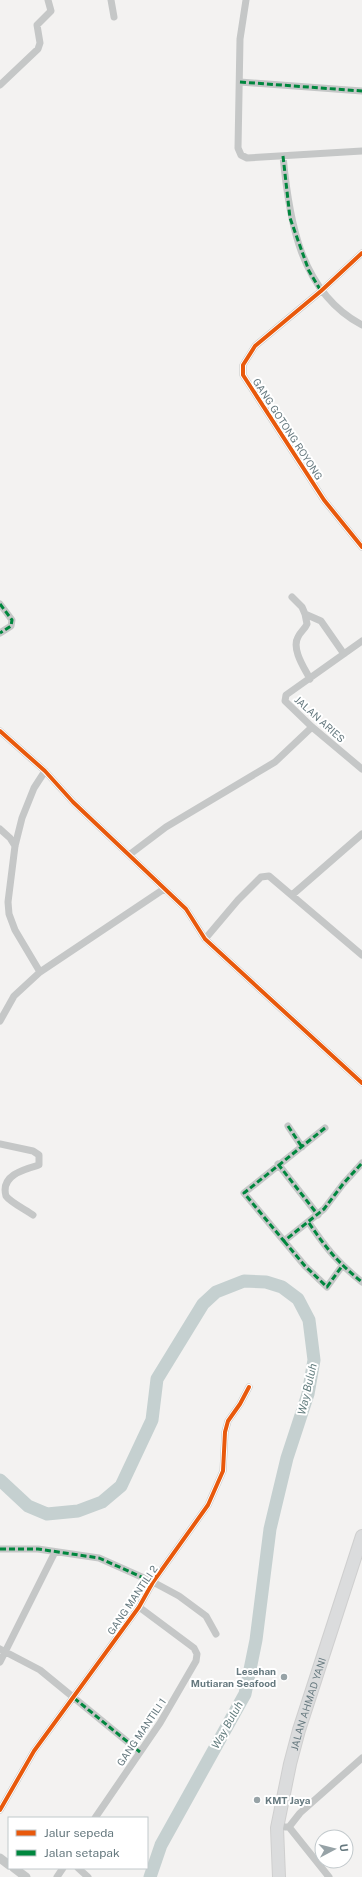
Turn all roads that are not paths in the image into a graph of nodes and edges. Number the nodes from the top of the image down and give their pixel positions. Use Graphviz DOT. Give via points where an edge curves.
graph roads {
  1 [pos="48,0"];
  2 [pos="111,0"];
  3 [pos="246,0"];
  4 [pos="114,17"];
  5 [pos="240,82"];
  6 [pos="0,85"];
  7 [pos="362,91"];
  8 [pos="362,151"];
  9 [pos="283,156"];
  10 [pos="362,253"];
  11 [pos="321,291"];
  12 [pos="362,325"];
  13 [pos="362,547"];
  14 [pos="292,597"];
  15 [pos="0,604"];
  16 [pos="306,614"];
  17 [pos="0,633"];
  18 [pos="362,641"];
  19 [pos="344,654"];
  20 [pos="310,679"];
  21 [pos="312,727"];
  22 [pos="0,731"];
  23 [pos="362,769"];
  24 [pos="45,771"];
  25 [pos="0,829"];
  26 [pos="362,834"];
  27 [pos="15,846"];
  28 [pos="129,855"];
  29 [pos="164,889"];
  30 [pos="292,895"];
  31 [pos="205,939"];
  32 [pos="362,955"];
  33 [pos="40,972"];
  34 [pos="0,1021"];
  35 [pos="362,1083"];
  36 [pos="288,1126"];
  37 [pos="325,1128"];
  38 [pos="0,1144"];
  39 [pos="302,1147"];
  40 [pos="362,1163"];
  41 [pos="278,1164"];
  42 [pos="32,1214"];
  43 [pos="318,1215"];
  44 [pos="309,1223"];
  45 [pos="284,1241"];
  46 [pos="342,1266"];
  47 [pos="362,1282"];
  48 [pos="248,1388"];
  49 [pos="362,1539"];
  50 [pos="0,1549"];
  51 [pos="54,1552"];
  52 [pos="153,1582"];
  53 [pos="139,1607"];
  54 [pos="216,1634"];
  55 [pos="3,1650"];
  56 [pos="0,1662"];
  57 [pos="74,1698"];
  58 [pos="140,1752"];
  59 [pos="361,1760"];
  60 [pos="0,1810"];
  61 [pos="96,1817"];
  62 [pos="289,1827"];
  63 [pos="277,1828"];
  64 [pos="15,1869"];
  65 [pos="79,1869"];
  66 [pos="26,1877"];
  67 [pos="88,1877"];
  68 [pos="279,1877"];
  69 [pos="329,1877"];
  1 -- 6 [label="street" via="51,11 37,25 40,43 38,49"];
  2 -- 4 [label="street"];
  3 -- 5 [label="street" via="240,39"];
  5 -- 7 [label="street"];
  5 -- 9 [label="street" via="238,148 241,155 247,158"];
  8 -- 9 [label="street"];
  9 -- 11 [label="street" via="290,218 309,271"];
  10 -- 11 [label="street, GANG GOTONG ROYONG"];
  11 -- 12 [label="street" via="350,319"];
  11 -- 13 [label="street, GANG GOTONG ROYONG" via="255,346 243,365 244,375 324,500"];
  14 -- 16 [label="street"];
  15 -- 17 [label="street" via="12,620 11,626"];
  16 -- 19 [label="street" via="321,621"];
  16 -- 20 [label="street" via="307,624 296,643 302,665"];
  18 -- 19 [label="street"];
  19 -- 20 [label="street"];
  20 -- 21 [label="street, JALAN ARIES" via="286,694 285,701"];
  21 -- 23 [label="street, JALAN ARIES"];
  21 -- 28 [label="street" via="275,762 166,827"];
  22 -- 24 [label="street"];
  24 -- 27 [label="street" via="34,788 22,818"];
  24 -- 28 [label="street" via="73,802"];
  25 -- 27 [label="street"];
  26 -- 30 [label="street"];
  27 -- 33 [label="street" via="9,888 9,914 15,930"];
  28 -- 29 [label="street"];
  29 -- 31 [label="street" via="186,909"];
  29 -- 33 [label="street"];
  30 -- 31 [label="street" via="269,876 262,877 238,900"];
  30 -- 32 [label="street"];
  31 -- 35 [label="street"];
  33 -- 34 [label="street" via="14,996"];
  36 -- 39 [label="street"];
  37 -- 39 [label="street"];
  38 -- 42 [label="street" via="33,1151 39,1155 39,1165 13,1173 3,1186 7,1197"];
  39 -- 41 [label="street"];
  40 -- 43 [label="street"];
  41 -- 43 [label="street"];
  41 -- 45 [label="street" via="244,1193"];
  43 -- 44 [label="street"];
  44 -- 45 [label="street"];
  44 -- 46 [label="street"];
  45 -- 46 [label="street" via="304,1266 327,1287"];
  46 -- 47 [label="street"];
  48 -- 52 [label="street, GANG MANTILI 2" via="228,1421 223,1471 208,1505"];
  49 -- 63 [label="highway, JALAN AHMAD YANI" via="299,1730"];
  50 -- 51 [label="street" via="38,1549"];
  51 -- 52 [label="street" via="99,1558"];
  51 -- 55 [label="street"];
  52 -- 53 [label="street, GANG MANTILI 2"];
  52 -- 54 [label="street" via="179,1596 206,1616"];
  53 -- 57 [label="street, GANG MANTILI 2"];
  53 -- 58 [label="street, GANG MANTILI 1" via="194,1648 197,1654 196,1661 182,1686"];
  55 -- 56 [label="street"];
  55 -- 57 [label="street" via="40,1670"];
  57 -- 58 [label="street"];
  57 -- 60 [label="street, GANG MANTILI 2" via="34,1751"];
  58 -- 61 [label="street, GANG MANTILI 1"];
  59 -- 62 [label="street" via="300,1813"];
  62 -- 63 [label="street"];
  62 -- 69 [label="street"];
  63 -- 68 [label="highway, JALAN AHMAD YANI"];
  64 -- 66 [label="street"];
  65 -- 67 [label="street"];
}
